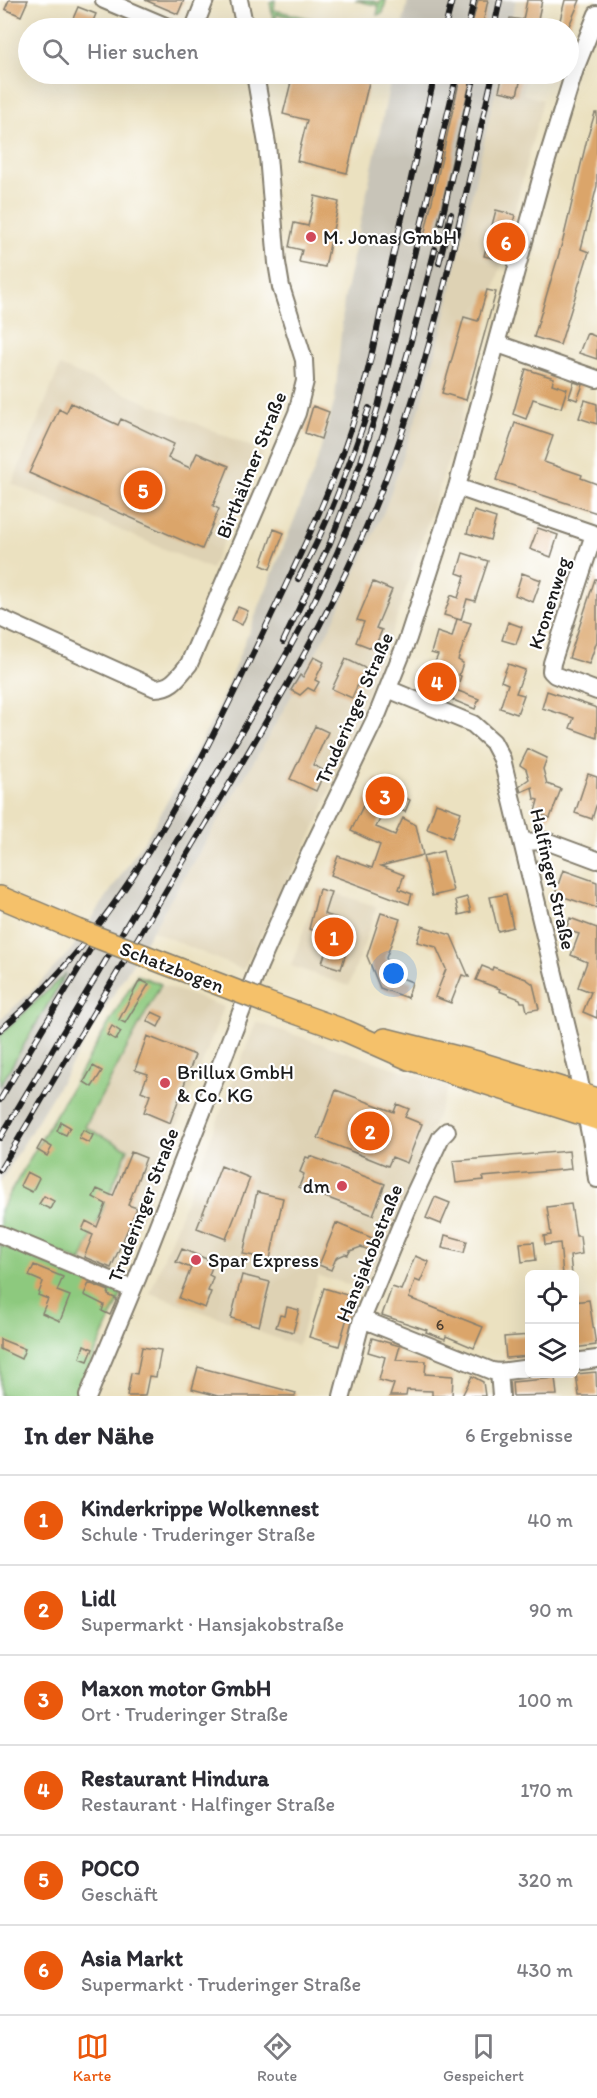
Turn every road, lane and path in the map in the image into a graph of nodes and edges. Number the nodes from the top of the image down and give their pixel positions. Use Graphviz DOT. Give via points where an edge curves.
graph roads {
  1 [pos="104,0"];
  2 [pos="205,0"];
  3 [pos="239,0"];
  4 [pos="597,14"];
  5 [pos="146,18"];
  6 [pos="198,18"];
  7 [pos="243,18"];
  8 [pos="593,33"];
  9 [pos="579,61"];
  10 [pos="257,84"];
  11 [pos="570,84"];
  12 [pos="498,344"];
  13 [pos="597,378"];
  14 [pos="458,487"];
  15 [pos="595,534"];
  16 [pos="0,618"];
  17 [pos="388,689"];
  18 [pos="597,691"];
  19 [pos="522,842"];
  20 [pos="597,860"];
  21 [pos="0,897"];
  22 [pos="590,1107"];
  23 [pos="447,1131"];
  24 [pos="597,1179"];
  25 [pos="0,1234"];
  26 [pos="132,1289"];
  27 [pos="362,1319"];
  28 [pos="597,1359"];
  29 [pos="579,1361"];
  30 [pos="525,1369"];
  31 [pos="499,1372"];
  32 [pos="88,1396"];
  33 [pos="342,1396"];
  34 [pos="501,1396"];
  1 -- 5 [label="street"];
  2 -- 6 [label="street"];
  3 -- 7 [label="street"];
  4 -- 8 [label="street, Truderinger Straße"];
  8 -- 9 [label="street, Truderinger Straße"];
  10 -- 16 [label="street, Birthälmer Straße" via="267,144 280,286 304,360 305,381 297,413 189,664 175,682 155,688"];
  11 -- 12 [label="street, Truderinger Straße"];
  12 -- 13 [label="street"];
  12 -- 14 [label="street, Truderinger Straße"];
  14 -- 15 [label="street"];
  14 -- 17 [label="street, Truderinger Straße"];
  15 -- 18 [label="street, Kronenweg" via="551,671"];
  17 -- 19 [label="street, Halfinger Straße" via="462,719 493,742 504,767"];
  17 -- 26 [label="street, Truderinger Straße" via="264,955"];
  19 -- 20 [label="street" via="546,842"];
  19 -- 22 [label="street, Halfinger Straße"];
  21 -- 22 [label="main road, Schatzbogen, bridge" via="409,1059"];
  22 -- 24 [label="street, Halfinger Straße"];
  23 -- 27 [label="street, Hansjakobstraße" via="411,1201"];
  25 -- 26 [label="street"];
  26 -- 32 [label="street, Truderinger Straße"];
  27 -- 31 [label="street"];
  27 -- 33 [label="street, Hansjakobstraße"];
  28 -- 29 [label="street"];
  30 -- 31 [label="street"];
  31 -- 34 [label="street"];
}
